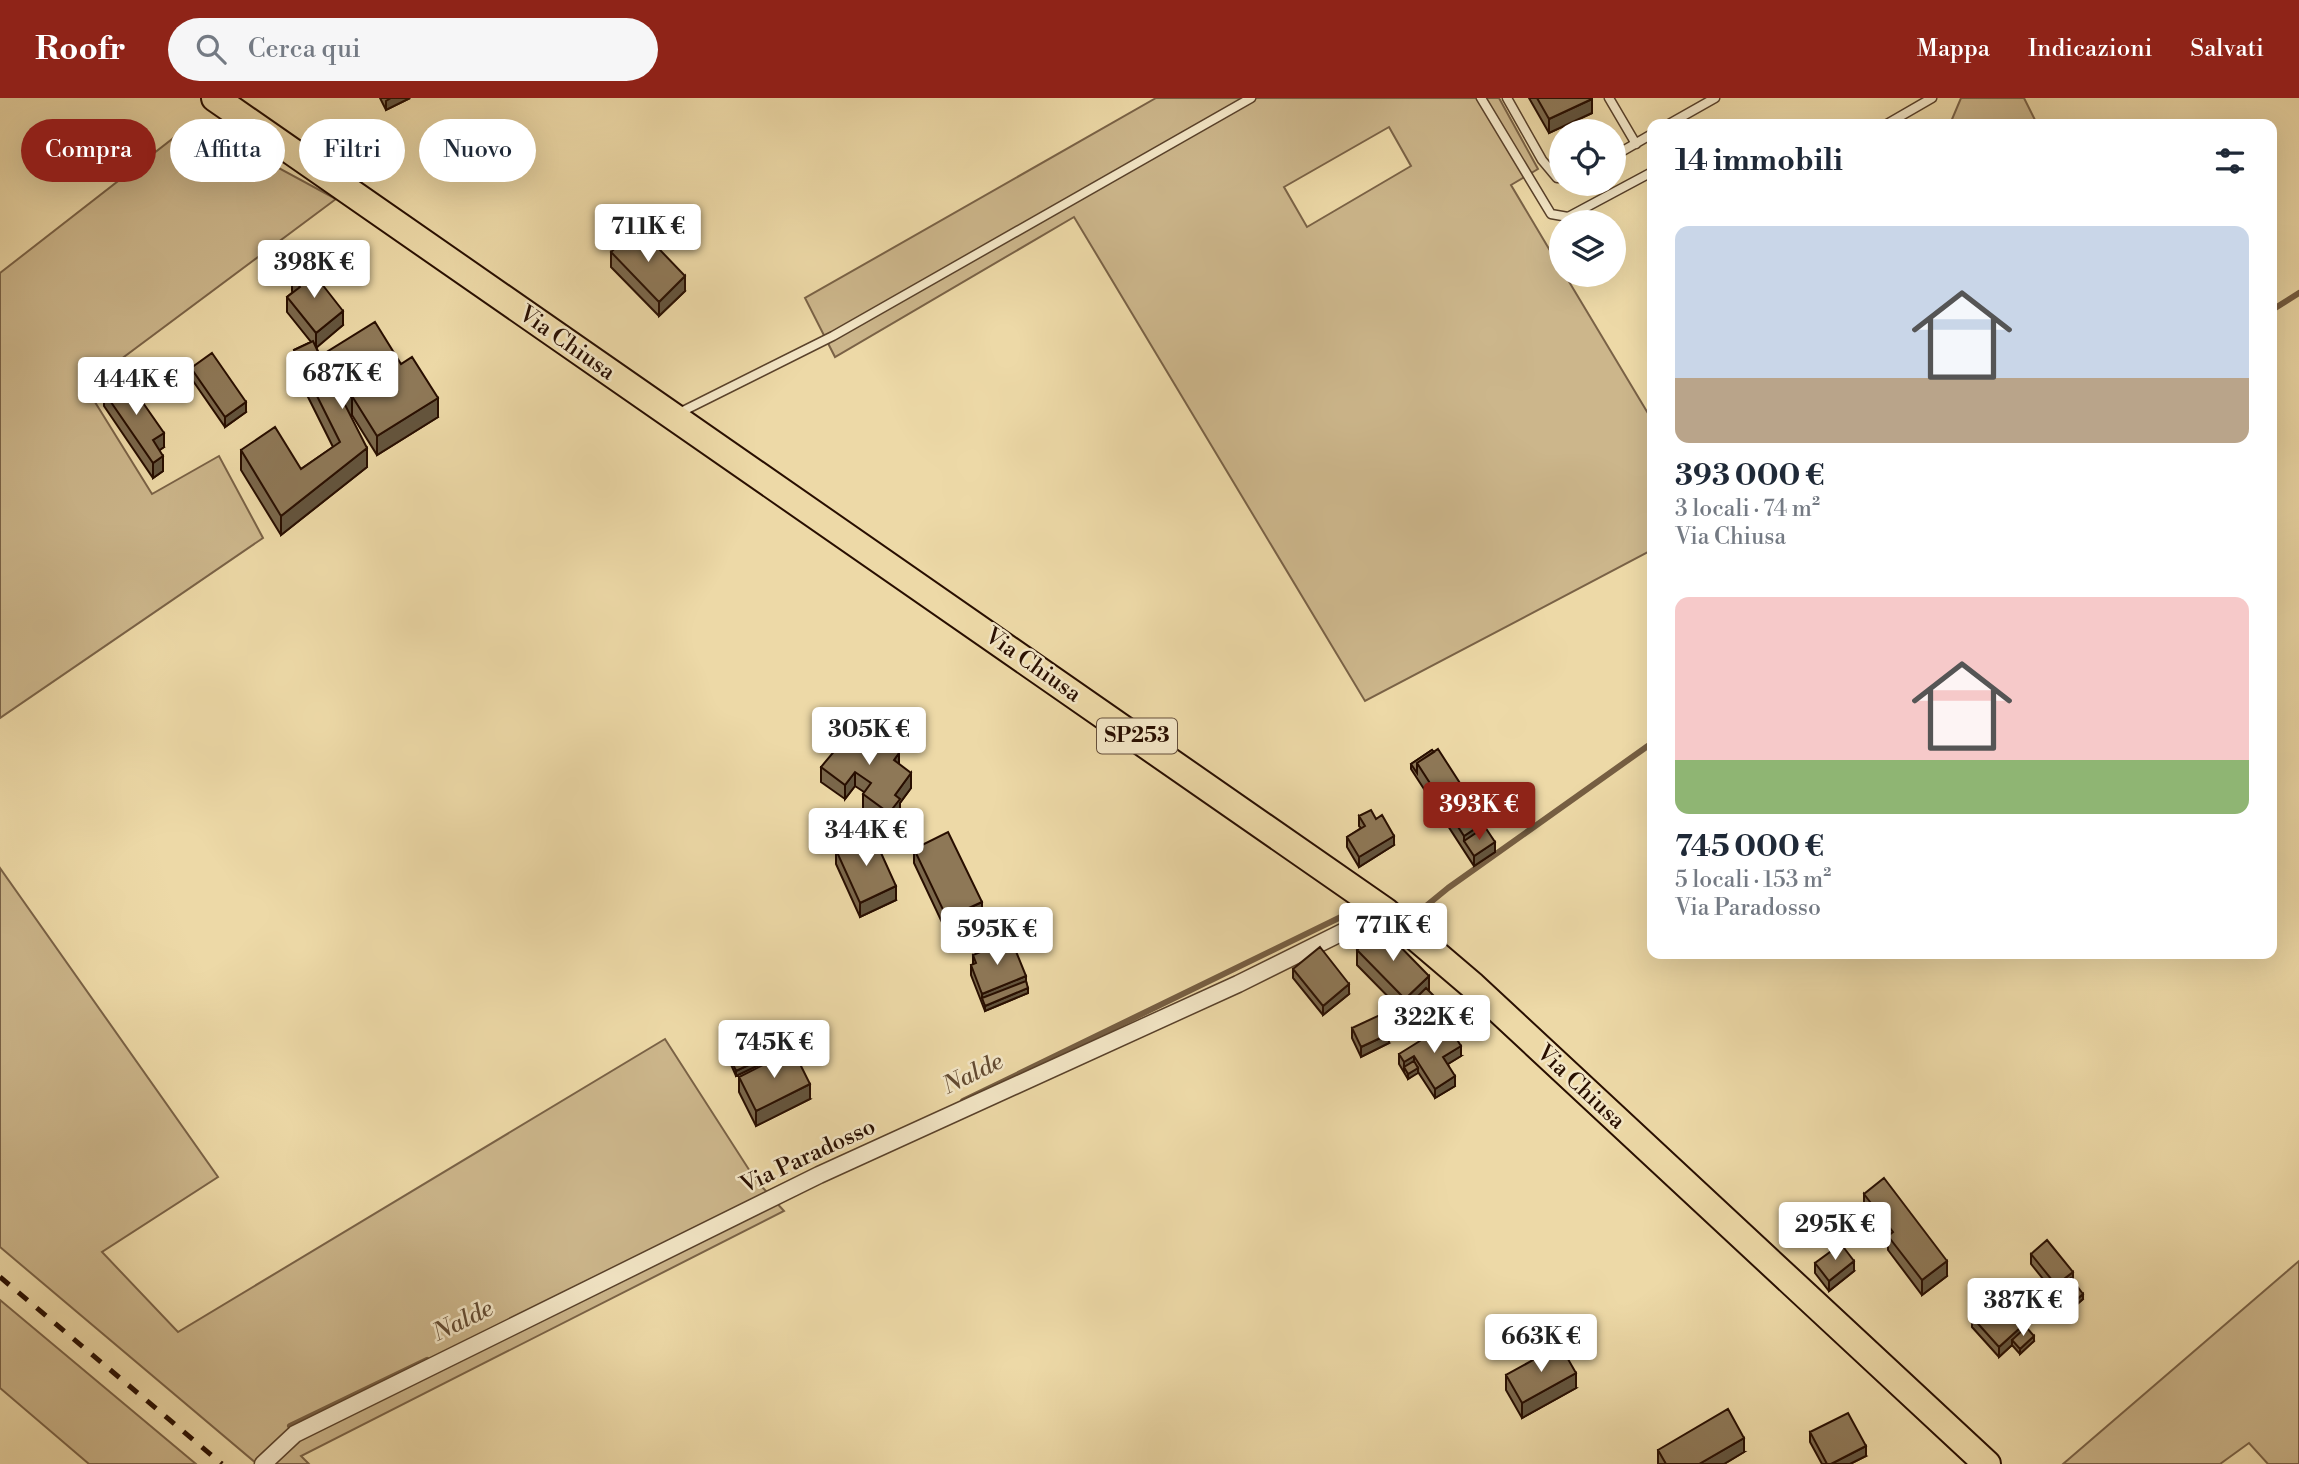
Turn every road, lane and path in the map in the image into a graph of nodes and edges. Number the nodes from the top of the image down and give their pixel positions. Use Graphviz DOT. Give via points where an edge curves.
graph roads {
  1 [pos="215,98"];
  2 [pos="1251,98"];
  3 [pos="1481,98"];
  4 [pos="1507,98"];
  5 [pos="1609,98"];
  6 [pos="1715,98"];
  7 [pos="1932,98"];
  8 [pos="1678,119"];
  9 [pos="1896,119"];
  10 [pos="1647,137"];
  11 [pos="1636,144"];
  12 [pos="1626,149"];
  13 [pos="1549,168"];
  14 [pos="1647,175"];
  15 [pos="673,417"];
  16 [pos="1385,911"];
  17 [pos="263,1464"];
  18 [pos="1987,1464"];
  1 -- 15 [label="main road, Via Chiusa / SP253"];
  2 -- 15 [label="lane" via="833,337"];
  3 -- 14 [label="lane" via="1551,214 1567,218"];
  4 -- 13 [label="lane"];
  5 -- 11 [label="lane"];
  6 -- 8 [label="lane"];
  7 -- 9 [label="lane"];
  10 -- 11 [label="lane"];
  11 -- 12 [label="lane"];
  15 -- 16 [label="main road, Via Chiusa / SP253"];
  16 -- 17 [label="street, Via Paradosso" via="1238,985 781,1194 295,1434"];
  16 -- 18 [label="main road, Via Chiusa / SP253" via="1473,986"];
}
